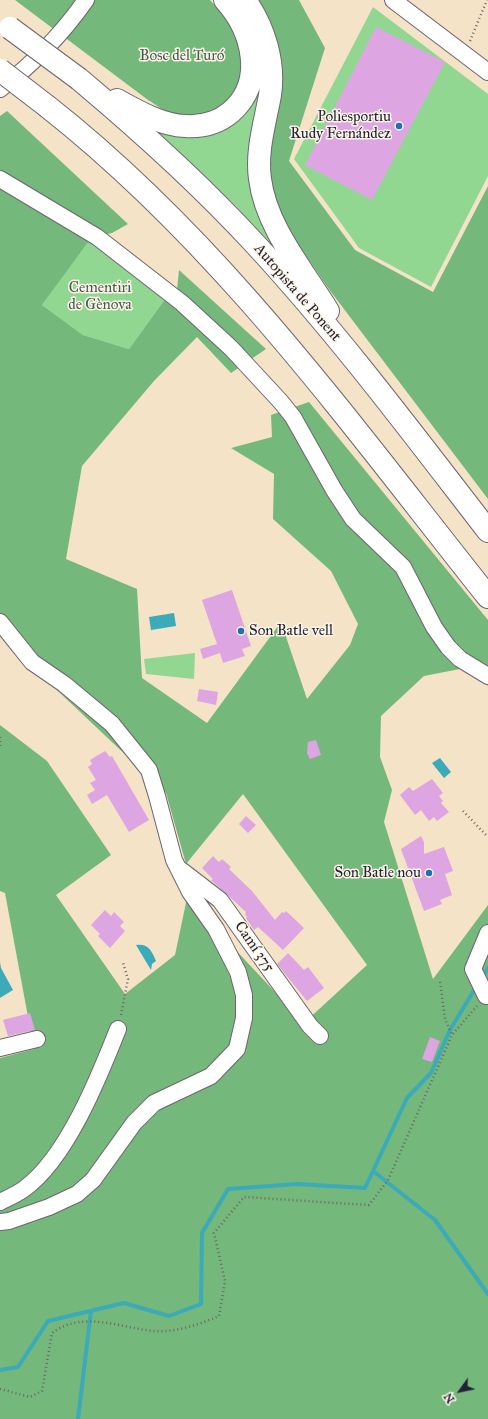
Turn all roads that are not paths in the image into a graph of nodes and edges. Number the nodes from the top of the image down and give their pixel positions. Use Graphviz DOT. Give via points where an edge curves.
graph roads {
  1 [pos="86,0"];
  2 [pos="225,0"];
  3 [pos="245,0"];
  4 [pos="393,0"];
  5 [pos="5,24"];
  6 [pos="0,70"];
  7 [pos="488,72"];
  8 [pos="79,79"];
  9 [pos="0,89"];
  10 [pos="0,179"];
  11 [pos="369,378"];
  12 [pos="488,531"];
  13 [pos="488,597"];
  14 [pos="0,622"];
  15 [pos="488,676"];
  16 [pos="178,868"];
  17 [pos="488,933"];
  18 [pos="487,996"];
  19 [pos="118,1029"];
  20 [pos="320,1036"];
  21 [pos="37,1039"];
  22 [pos="0,1048"];
  23 [pos="0,1202"];
  24 [pos="0,1222"];
  1 -- 9 [label="street" via="53,42"];
  2 -- 8 [label="highway" via="243,27 253,65 247,93 239,104 222,118 200,126 176,125 136,110"];
  3 -- 11 [label="highway" via="265,38 270,65 270,93 260,149 263,199 281,237"];
  4 -- 7 [label="street"];
  5 -- 8 [label="highway, bridge"];
  6 -- 13 [label="highway, bridge" via="48,106 135,180 216,264 306,368"];
  8 -- 11 [label="highway, Autopista de Ponent" via="149,139 220,208 284,276"];
  10 -- 15 [label="street" via="97,238 182,303 231,348 293,417 353,519 403,567 434,627 448,647 460,659"];
  11 -- 12 [label="highway, Autopista de Ponent"];
  14 -- 16 [label="street" via="32,662 64,684 112,724 149,770"];
  16 -- 20 [label="street, Camí 375" via="220,900 310,1026"];
  16 -- 24 [label="street" via="190,892 216,929 238,972 244,995 244,1018 237,1049 211,1076 154,1103 134,1123 93,1180 76,1194 49,1207"];
  17 -- 18 [label="street" via="473,969"];
  19 -- 23 [label="street" via="88,1099 50,1164 24,1189"];
  21 -- 22 [label="street"];
}
